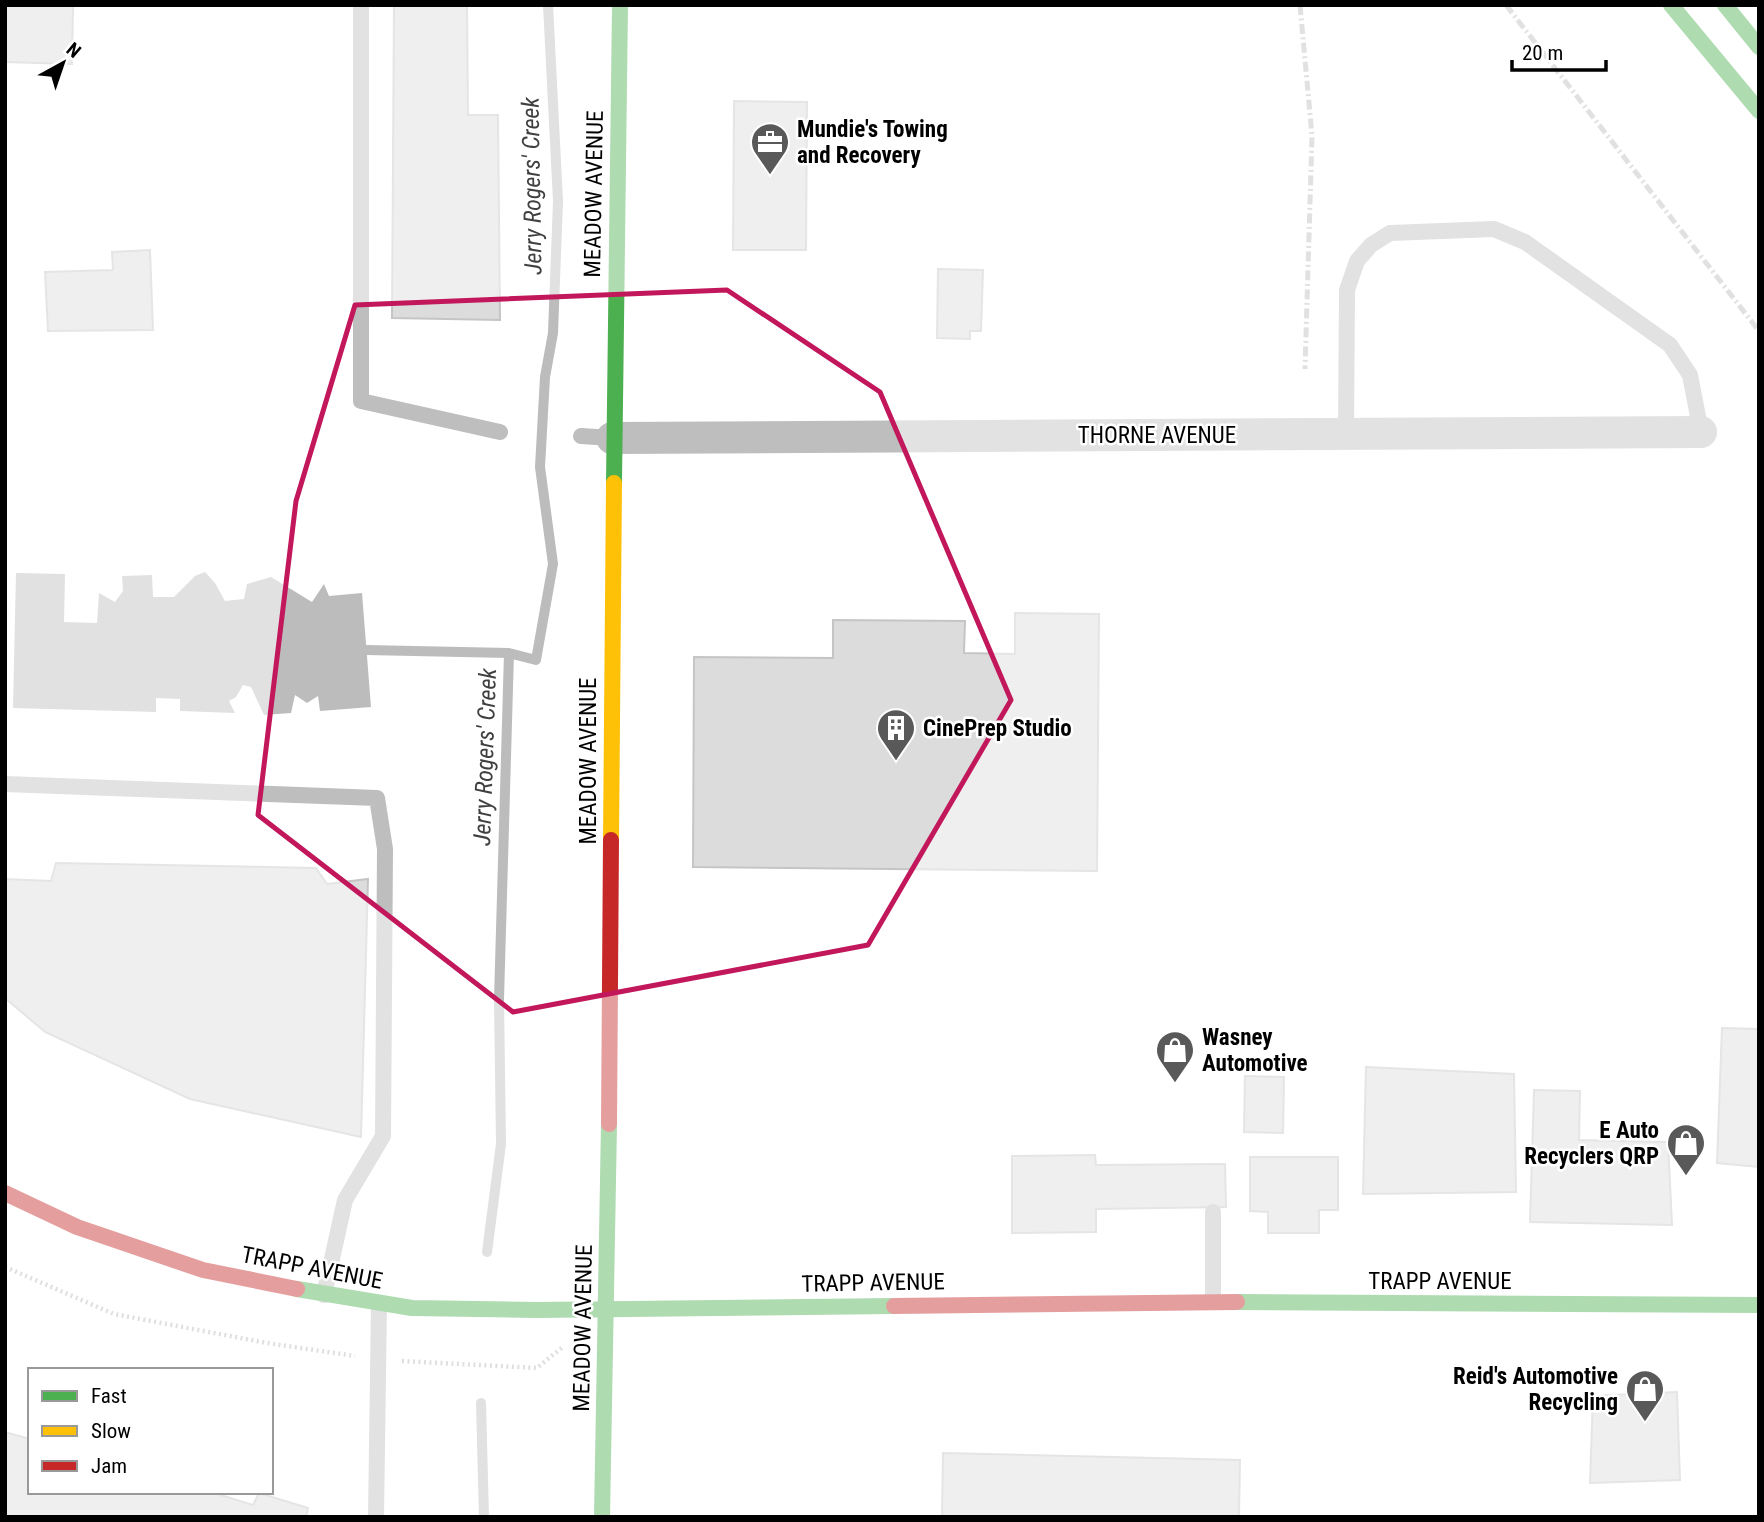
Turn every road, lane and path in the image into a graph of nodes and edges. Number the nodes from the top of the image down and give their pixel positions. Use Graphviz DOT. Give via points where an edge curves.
graph roads {
  1 [pos="361,5"];
  2 [pos="620,5"];
  3 [pos="1671,5"];
  4 [pos="1725,5"];
  5 [pos="1759,47"];
  6 [pos="1759,111"];
  7 [pos="500,432"];
  8 [pos="1701,432"];
  9 [pos="1346,434"];
  10 [pos="581,436"];
  11 [pos="612,438"];
  12 [pos="5,784"];
  13 [pos="5,1193"];
  14 [pos="1213,1212"];
  15 [pos="5,1267"];
  16 [pos="324,1295"];
  17 [pos="1213,1302"];
  18 [pos="379,1304"];
  19 [pos="1759,1304"];
  20 [pos="607,1308"];
  21 [pos="566,1343"];
  22 [pos="378,1358"];
  23 [pos="376,1517"];
  24 [pos="602,1517"];
  1 -- 7 [label="lane" via="360,401"];
  2 -- 11 [label="street, MEADOW AVENUE"];
  3 -- 6 [label="street"];
  4 -- 5 [label="street"];
  8 -- 9 [label="street, THORNE AVENUE"];
  8 -- 9 [label="lane" via="1690,375 1670,345 1525,242 1494,229 1390,233 1357,261 1347,290"];
  9 -- 11 [label="street, THORNE AVENUE"];
  10 -- 11 [label="lane"];
  11 -- 20 [label="street, MEADOW AVENUE"];
  12 -- 16 [label="lane" via="377,798 385,849 383,1136 345,1200"];
  13 -- 16 [label="street, TRAPP AVENUE" via="137,1250 203,1270"];
  14 -- 17 [label="lane"];
  15 -- 22 [label="path" via="114,1314"];
  16 -- 18 [label="street, TRAPP AVENUE"];
  17 -- 19 [label="street, TRAPP AVENUE"];
  17 -- 20 [label="street, TRAPP AVENUE"];
  18 -- 20 [label="street, TRAPP AVENUE"];
  18 -- 22 [label="lane"];
  20 -- 24 [label="street, MEADOW AVENUE"];
  21 -- 22 [label="path" via="537,1367"];
  22 -- 23 [label="lane"];
}
